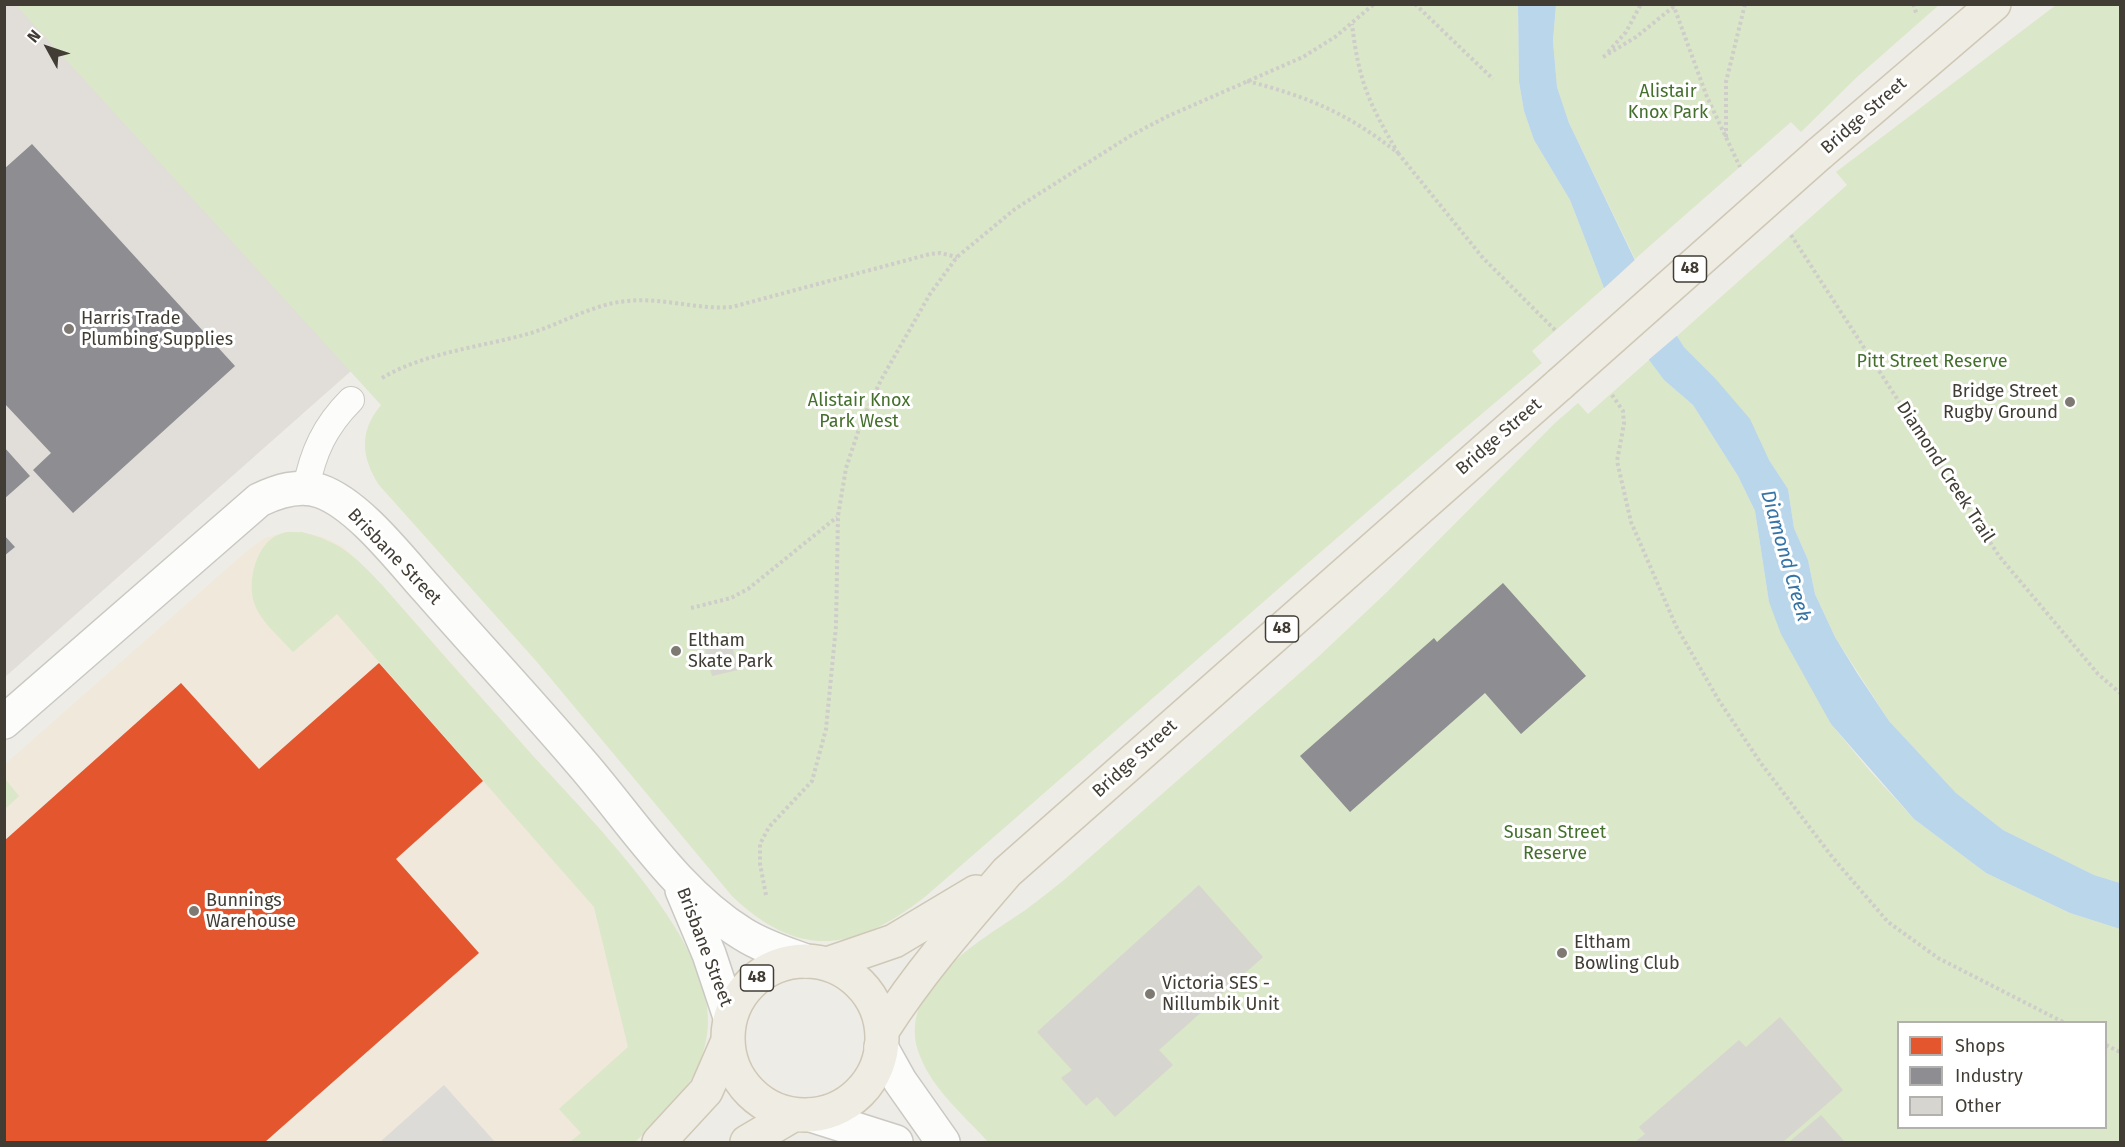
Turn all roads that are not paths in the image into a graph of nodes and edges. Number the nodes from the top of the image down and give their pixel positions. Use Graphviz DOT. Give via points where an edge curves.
graph roads {
  1 [pos="1994,4"];
  2 [pos="351,400"];
  3 [pos="306,488"];
  4 [pos="4,722"];
  5 [pos="1007,872"];
  6 [pos="676,878"];
  7 [pos="816,962"];
  8 [pos="729,1030"];
  9 [pos="882,1039"];
  10 [pos="802,1115"];
  11 [pos="659,1143"];
  12 [pos="747,1143"];
  13 [pos="896,1143"];
  14 [pos="943,1143"];
  1 -- 5 [label="main road, Bridge Street / 48, bridge"];
  2 -- 3 [label="lane" via="318,443"];
  3 -- 4 [label="street, Brisbane Street" via="275,493 238,516"];
  3 -- 6 [label="street, Brisbane Street" via="349,509 410,571 578,758"];
  5 -- 7 [label="main road, Bridge Street / 48" via="894,941"];
  5 -- 9 [label="main road, Bridge Street / 48" via="911,986"];
  6 -- 7 [label="street, Brisbane Street" via="743,934 770,948"];
  6 -- 8 [label="street, Brisbane Street" via="701,934"];
  7 -- 8 [label="main road, 48" via="781,964 760,976 742,993"];
  7 -- 9 [label="main road" via="842,970 864,989 879,1015"];
  8 -- 10 [label="main road" via="732,1066 745,1088 763,1104"];
  8 -- 11 [label="main road, 48" via="706,1091"];
  9 -- 10 [label="main road, 48" via="876,1067 866,1086 832,1111"];
  9 -- 14 [label="street" via="900,1081"];
  10 -- 12 [label="main road, 48"];
  10 -- 13 [label="street"];
}
